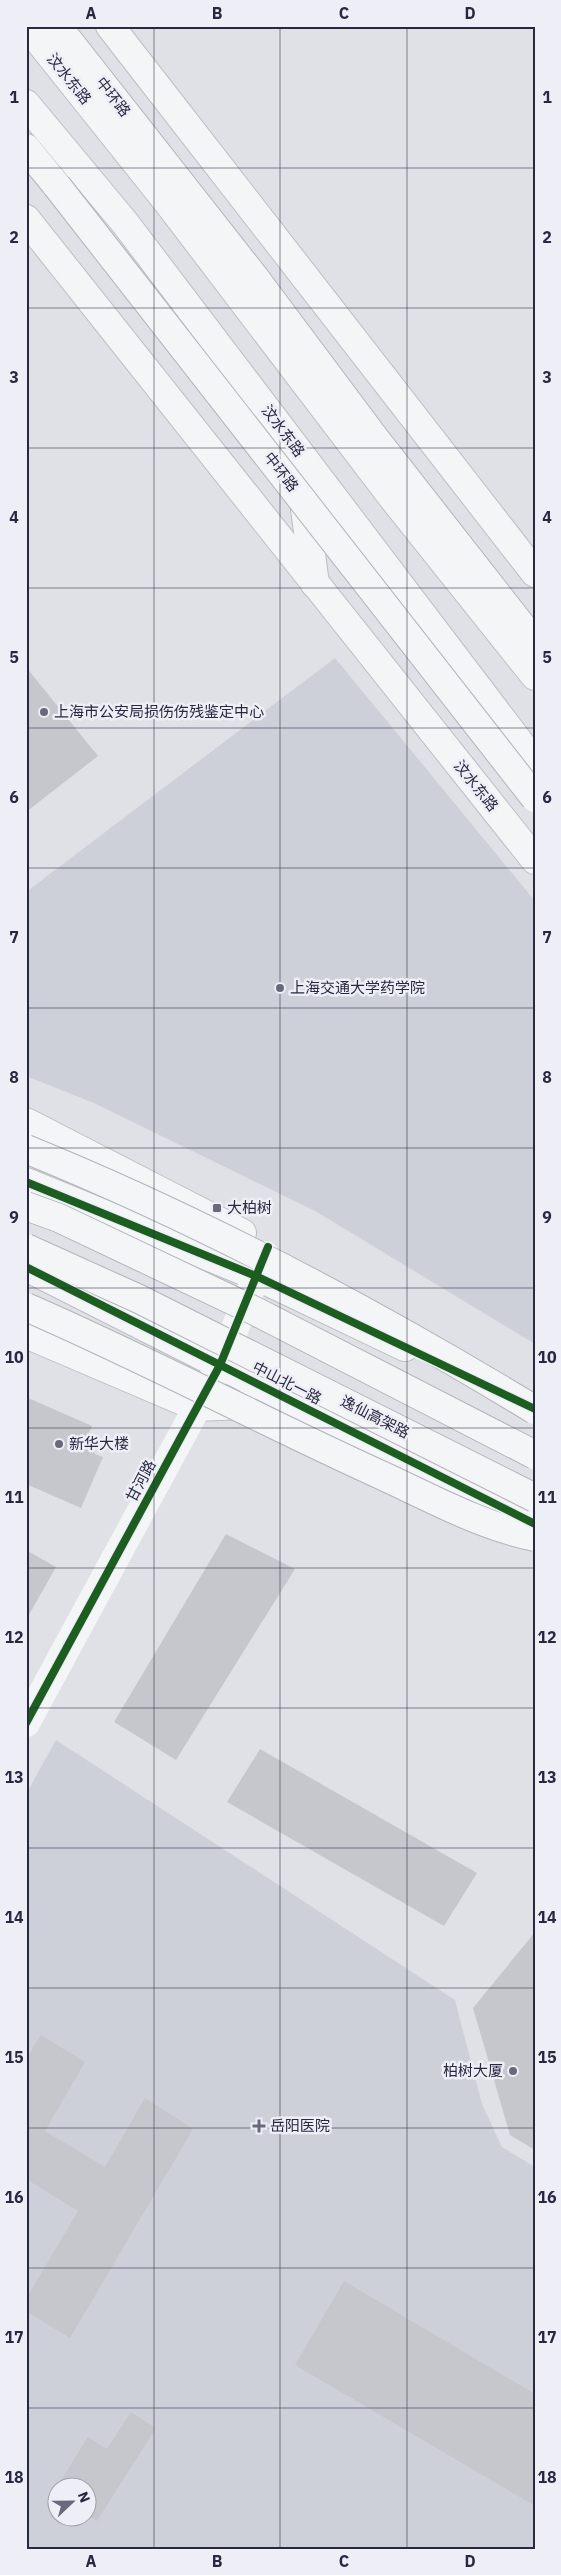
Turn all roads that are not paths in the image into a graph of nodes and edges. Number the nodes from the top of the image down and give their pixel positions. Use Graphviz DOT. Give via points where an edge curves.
graph roads {
  1 [pos="27,26"];
  2 [pos="57,26"];
  3 [pos="110,26"];
  4 [pos="26,104"];
  5 [pos="26,148"];
  6 [pos="26,219"];
  7 [pos="298,450"];
  8 [pos="535,573"];
  9 [pos="315,584"];
  10 [pos="535,644"];
  11 [pos="535,676"];
  12 [pos="535,763"];
  13 [pos="535,798"];
  14 [pos="535,860"];
  15 [pos="26,1122"];
  16 [pos="26,1149"];
  17 [pos="26,1182"];
  18 [pos="26,1206"];
  19 [pos="268,1247"];
  20 [pos="26,1248"];
  21 [pos="26,1267"];
  22 [pos="256,1276"];
  23 [pos="26,1307"];
  24 [pos="342,1318"];
  25 [pos="26,1334"];
  26 [pos="220,1365"];
  27 [pos="294,1402"];
  28 [pos="197,1406"];
  29 [pos="535,1409"];
  30 [pos="535,1455"];
  31 [pos="535,1498"];
  32 [pos="535,1524"];
  33 [pos="535,1536"];
  34 [pos="26,1723"];
  1 -- 11 [label="main road, 汶水东路"];
  2 -- 10 [label="main road, 中环路"];
  3 -- 8 [label="main road"];
  4 -- 7 [label="main road, 汶水东路" via="125,223"];
  5 -- 13 [label="main road, 中环路, bridge"];
  6 -- 9 [label="main road, 汶水东路"];
  7 -- 9 [label="main road"];
  7 -- 12 [label="main road, 汶水东路"];
  9 -- 14 [label="main road, 汶水东路"];
  15 -- 19 [label="main road"];
  16 -- 29 [label="main road, bridge" via="106,1182 348,1301"];
  17 -- 22 [label="main road"];
  18 -- 30 [label="main road, bridge" via="59,1218 255,1312"];
  19 -- 22 [label="main road, 甘河路"];
  19 -- 24 [label="main road"];
  20 -- 31 [label="main road, 逸仙高架路, bridge" via="139,1299"];
  21 -- 26 [label="main road, 中山北一路"];
  22 -- 24 [label="main road"];
  22 -- 26 [label="main road, 甘河路"];
  23 -- 33 [label="main road, bridge" via="100,1339 408,1488 507,1531"];
  24 -- 29 [label="main road"];
  25 -- 28 [label="main road"];
  26 -- 27 [label="main road, 中山北一路"];
  26 -- 28 [label="main road, 甘河路"];
  27 -- 28 [label="main road"];
  27 -- 32 [label="main road, 中山北一路"];
  28 -- 34 [label="main road, 甘河路"];
}
